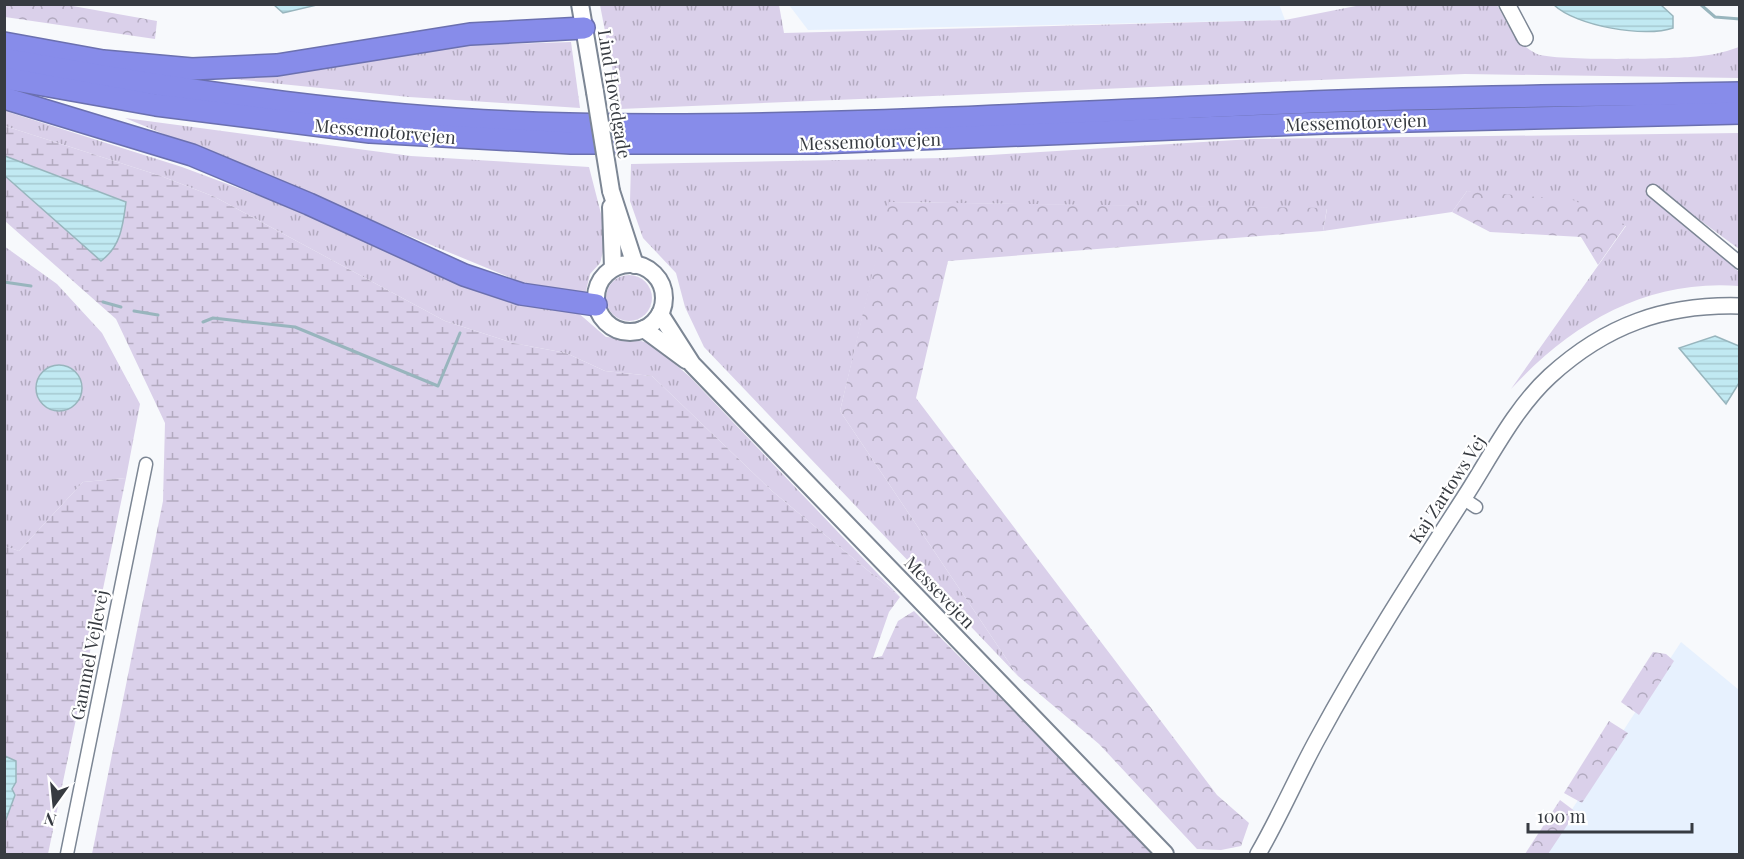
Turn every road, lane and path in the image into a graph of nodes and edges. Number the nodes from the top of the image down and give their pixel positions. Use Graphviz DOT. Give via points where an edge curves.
graph roads {
  1 [pos="580,4"];
  2 [pos="1507,4"];
  3 [pos="584,28"];
  4 [pos="1525,38"];
  5 [pos="4,43"];
  6 [pos="4,59"];
  7 [pos="4,78"];
  8 [pos="1740,93"];
  9 [pos="4,98"];
  10 [pos="1740,113"];
  11 [pos="611,191"];
  12 [pos="1653,191"];
  13 [pos="1740,263"];
  14 [pos="635,265"];
  15 [pos="612,268"];
  16 [pos="596,305"];
  17 [pos="1740,306"];
  18 [pos="660,314"];
  19 [pos="644,329"];
  20 [pos="692,364"];
  21 [pos="146,464"];
  22 [pos="1283,810"];
  23 [pos="1165,852"];
  24 [pos="67,855"];
  25 [pos="1258,855"];
  26 [pos="1270,855"];
  1 -- 3 [label="main road, Lind Hovedgade"];
  2 -- 4 [label="street"];
  3 -- 5 [label="highway" via="470,34 277,65 192,69 104,61"];
  3 -- 11 [label="main road, Lind Hovedgade, bridge"];
  6 -- 8 [label="highway, Messemotorvejen" via="157,86 370,111 566,124 816,123 1319,102"];
  7 -- 10 [label="highway, Messemotorvejen" via="156,105 370,132 571,143 817,143 1324,123"];
  9 -- 16 [label="highway" via="192,155 476,279 521,294"];
  11 -- 14 [label="main road, Lind Hovedgade"];
  11 -- 15 [label="main road, Lind Hovedgade"];
  12 -- 13 [label="street"];
  14 -- 15 [label="main road"];
  14 -- 18 [label="main road" via="657,278 664,302"];
  15 -- 16 [label="main road" via="599,283"];
  16 -- 19 [label="main road" via="609,325 632,332"];
  17 -- 22 [label="street, Kaj Zartows Vej" via="1709,305 1640,318 1604,336 1549,377 1522,408 1470,503 1361,662"];
  18 -- 19 [label="main road"];
  18 -- 20 [label="main road, Messevejen"];
  19 -- 20 [label="main road, Messevejen"];
  20 -- 23 [label="main road, Messevejen"];
  21 -- 24 [label="street, Gammel Vejlevej"];
  22 -- 25 [label="street, Kaj Zartows Vej"];
  22 -- 26 [label="street, Kaj Zartows Vej"];
}
